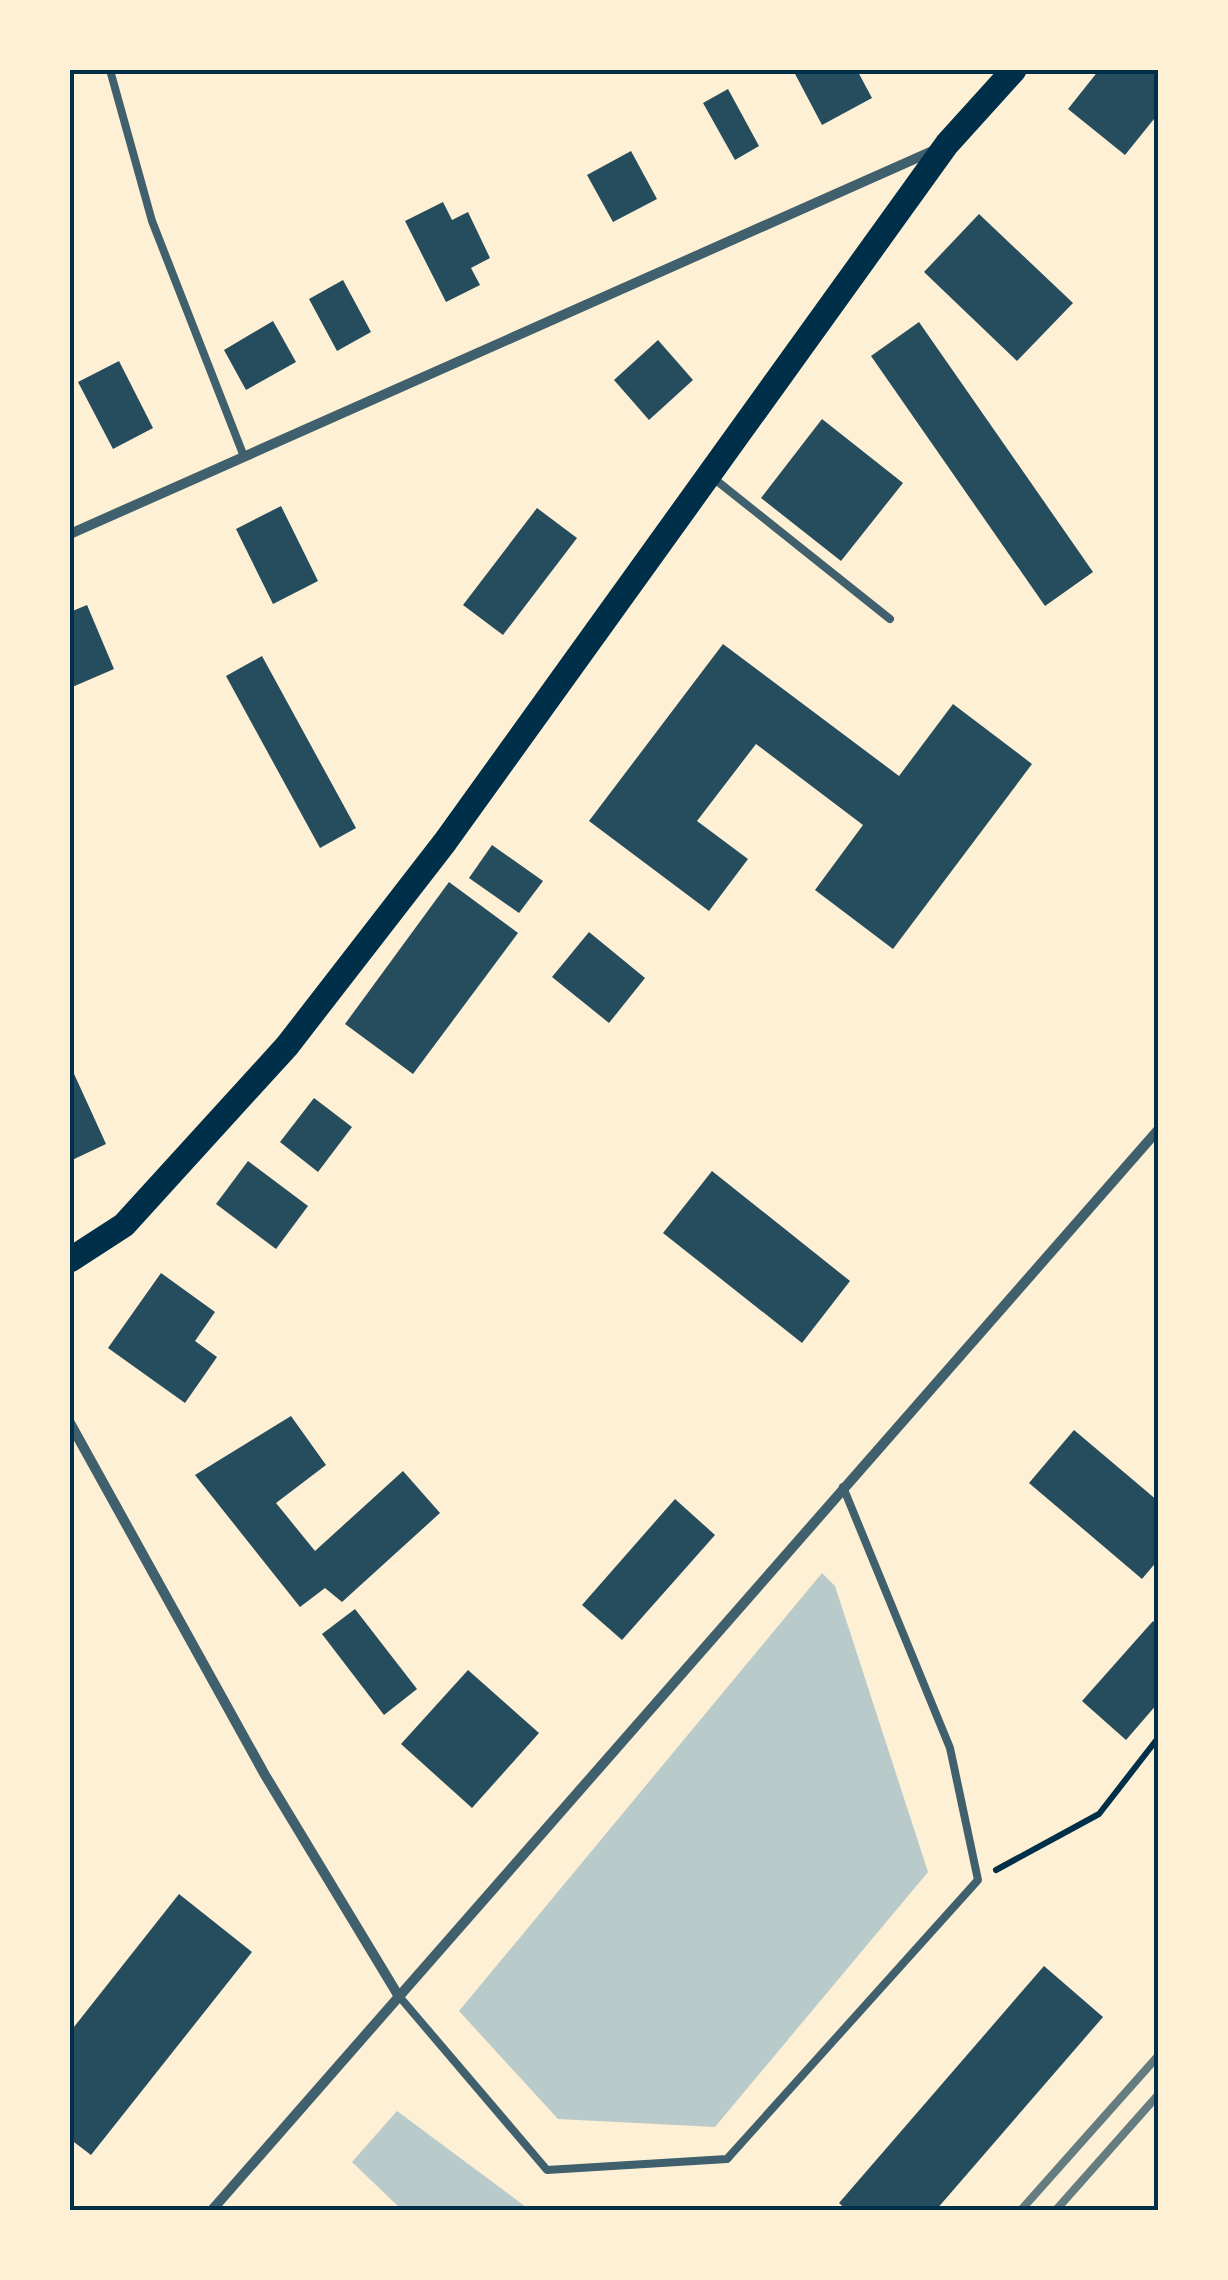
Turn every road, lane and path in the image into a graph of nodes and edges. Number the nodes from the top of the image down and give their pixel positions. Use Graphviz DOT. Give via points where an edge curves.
graph roads {
  1 [pos="110,70"];
  2 [pos="1014,70"];
  3 [pos="946,144"];
  4 [pos="243,454"];
  5 [pos="708,474"];
  6 [pos="70,534"];
  7 [pos="890,619"];
  8 [pos="1158,1130"];
  9 [pos="70,1260"];
  10 [pos="70,1422"];
  11 [pos="843,1487"];
  12 [pos="1158,1738"];
  13 [pos="978,1880"];
  14 [pos="398,1995"];
  15 [pos="212,2210"];
  1 -- 4 [label="lane" via="152,222"];
  2 -- 3 [label="main road"];
  3 -- 4 [label="street"];
  3 -- 5 [label="main road"];
  4 -- 6 [label="street"];
  5 -- 7 [label="lane"];
  5 -- 9 [label="main road" via="445,842 287,1046 124,1225"];
  8 -- 11 [label="street"];
  10 -- 14 [label="street" via="265,1775"];
  11 -- 13 [label="lane" via="950,1748"];
  11 -- 14 [label="street"];
  12 -- 13 [label="path" via="1099,1814"];
  13 -- 14 [label="lane" via="727,2159 547,2170"];
  14 -- 15 [label="street"];
}
